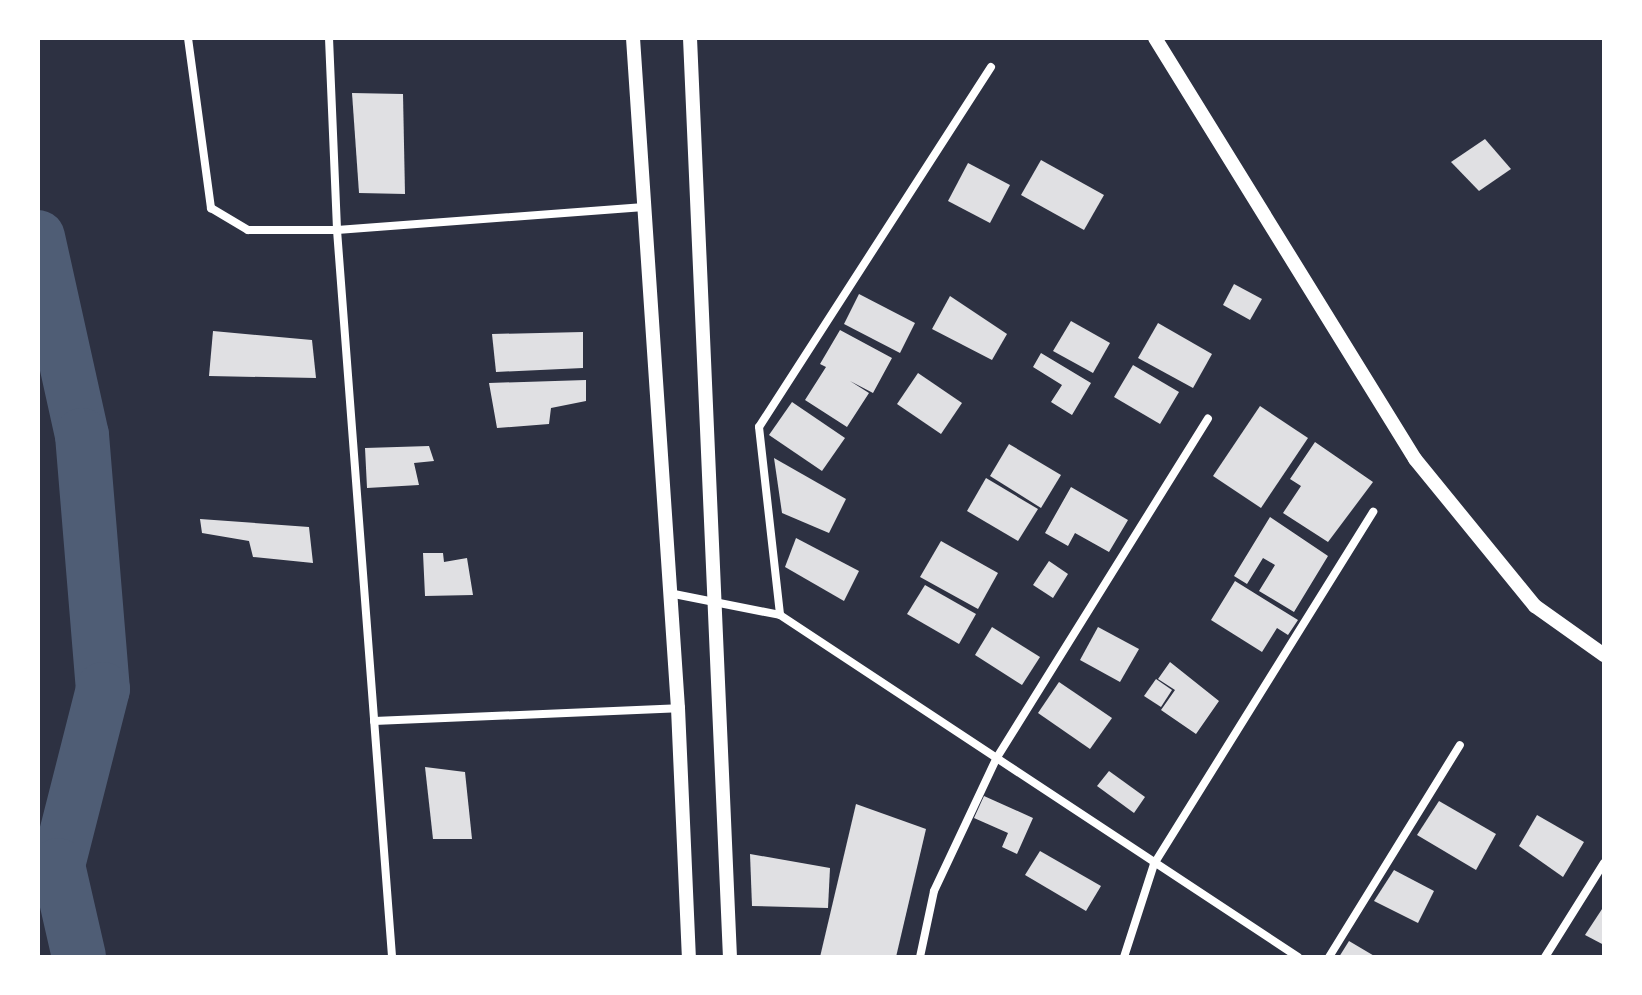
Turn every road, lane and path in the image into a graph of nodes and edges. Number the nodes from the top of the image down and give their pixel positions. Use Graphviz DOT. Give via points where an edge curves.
graph roads {
  1 [pos="188,38"];
  2 [pos="329,38"];
  3 [pos="633,38"];
  4 [pos="690,38"];
  5 [pos="1155,38"];
  6 [pos="991,67"];
  7 [pos="644,207"];
  8 [pos="337,230"];
  9 [pos="1208,419"];
  10 [pos="1373,512"];
  11 [pos="669,593"];
  12 [pos="715,600"];
  13 [pos="780,615"];
  14 [pos="1604,655"];
  15 [pos="678,708"];
  16 [pos="374,721"];
  17 [pos="1460,745"];
  18 [pos="996,759"];
  19 [pos="1604,863"];
  20 [pos="1154,864"];
  21 [pos="392,957"];
  22 [pos="689,957"];
  23 [pos="730,957"];
  24 [pos="920,957"];
  25 [pos="1124,957"];
  26 [pos="1298,957"];
  27 [pos="1329,957"];
  28 [pos="1545,957"];
  1 -- 8 [label="street" via="211,208 248,230"];
  2 -- 8 [label="street"];
  3 -- 7 [label="street"];
  4 -- 12 [label="street"];
  5 -- 14 [label="street" via="1415,459 1535,606"];
  6 -- 13 [label="street" via="759,427"];
  7 -- 8 [label="street"];
  7 -- 11 [label="street"];
  8 -- 16 [label="street"];
  9 -- 18 [label="street"];
  10 -- 20 [label="street"];
  11 -- 12 [label="street"];
  11 -- 15 [label="street"];
  12 -- 13 [label="street"];
  12 -- 23 [label="street"];
  13 -- 18 [label="street"];
  15 -- 16 [label="street"];
  15 -- 22 [label="street"];
  16 -- 21 [label="street"];
  17 -- 27 [label="street"];
  18 -- 20 [label="street"];
  18 -- 24 [label="street" via="934,891"];
  19 -- 28 [label="street"];
  20 -- 25 [label="street"];
  20 -- 26 [label="street"];
}
